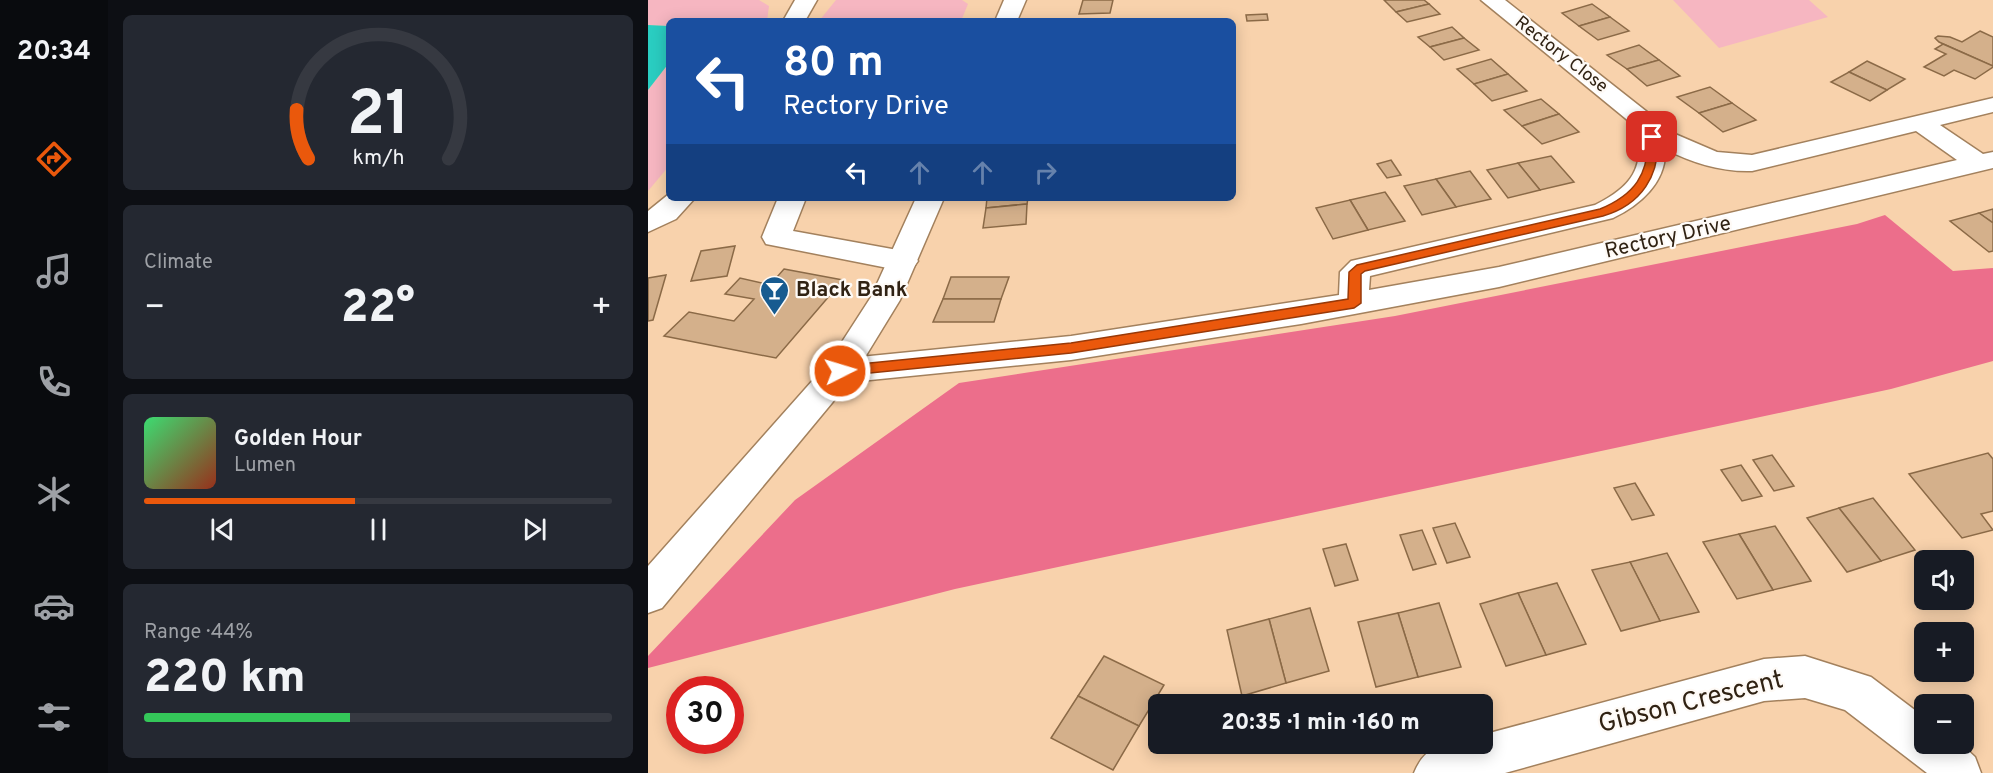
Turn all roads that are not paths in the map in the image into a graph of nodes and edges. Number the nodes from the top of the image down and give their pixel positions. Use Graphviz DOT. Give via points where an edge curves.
graph roads {
  1 [pos="806,0"];
  2 [pos="1015,0"];
  3 [pos="1492,0"];
  4 [pos="796,18"];
  5 [pos="1007,18"];
  6 [pos="1993,105"];
  7 [pos="1647,123"];
  8 [pos="1921,123"];
  9 [pos="1986,162"];
  10 [pos="678,201"];
  11 [pos="791,201"];
  12 [pos="929,201"];
  13 [pos="648,223"];
  14 [pos="903,261"];
  15 [pos="1354,303"];
  16 [pos="840,371"];
  17 [pos="648,595"];
  18 [pos="1436,773"];
  19 [pos="1959,773"];
  1 -- 4 [label="street"];
  2 -- 5 [label="street"];
  3 -- 7 [label="street, Rectory Close"];
  6 -- 8 [label="street"];
  7 -- 8 [label="street, Rectory Close" via="1688,151 1720,162 1752,163"];
  7 -- 15 [label="street, Rectory Drive" via="1652,137 1650,170 1642,185 1619,206 1361,268 1355,272"];
  8 -- 9 [label="street, Rectory Drive"];
  9 -- 15 [label="street, Rectory Drive" via="1499,277"];
  10 -- 13 [label="street"];
  11 -- 14 [label="street" via="776,237"];
  12 -- 14 [label="street"];
  14 -- 16 [label="street" via="870,325"];
  15 -- 16 [label="street, Rectory Drive" via="1071,348"];
  16 -- 17 [label="street"];
  18 -- 19 [label="street, Gibson Crescent" via="1442,768 1764,680 1805,677 1856,692"];
}
